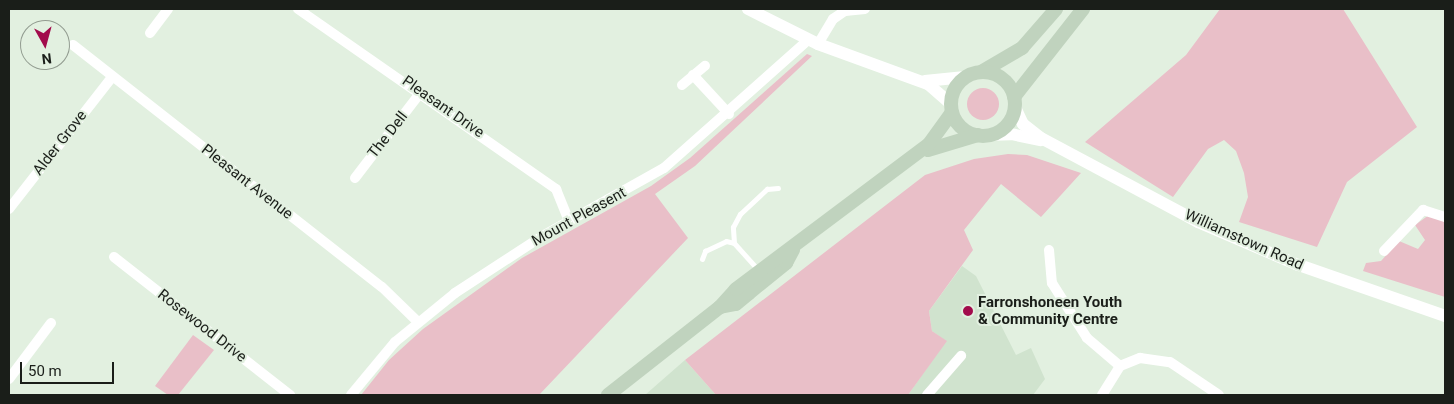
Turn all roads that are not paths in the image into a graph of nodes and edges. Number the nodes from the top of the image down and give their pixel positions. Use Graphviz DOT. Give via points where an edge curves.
graph roads {
  1 [pos="168,9"];
  2 [pos="298,9"];
  3 [pos="748,9"];
  4 [pos="865,9"];
  5 [pos="1056,9"];
  6 [pos="1080,12"];
  7 [pos="150,33"];
  8 [pos="813,42"];
  9 [pos="73,45"];
  10 [pos="705,66"];
  11 [pos="981,72"];
  12 [pos="693,76"];
  13 [pos="112,77"];
  14 [pos="965,77"];
  15 [pos="915,79"];
  16 [pos="682,85"];
  17 [pos="421,92"];
  18 [pos="1014,101"];
  19 [pos="951,108"];
  20 [pos="729,114"];
  21 [pos="982,135"];
  22 [pos="1052,144"];
  23 [pos="911,159"];
  24 [pos="355,178"];
  25 [pos="778,188"];
  26 [pos="9,209"];
  27 [pos="1445,217"];
  28 [pos="569,221"];
  29 [pos="734,243"];
  30 [pos="792,250"];
  31 [pos="1049,250"];
  32 [pos="1384,251"];
  33 [pos="114,257"];
  34 [pos="702,259"];
  35 [pos="759,272"];
  36 [pos="720,307"];
  37 [pos="1445,316"];
  38 [pos="418,322"];
  39 [pos="51,323"];
  40 [pos="961,356"];
  41 [pos="1120,366"];
  42 [pos="9,379"];
  43 [pos="290,395"];
  44 [pos="351,395"];
  45 [pos="608,395"];
  46 [pos="927,395"];
  47 [pos="1102,395"];
  48 [pos="1219,395"];
  1 -- 7 [label="street"];
  2 -- 17 [label="street, Pleasant Drive"];
  3 -- 8 [label="street"];
  4 -- 8 [label="street, Mount Pleasent" via="845,11 833,19"];
  5 -- 11 [label="main road" via="1022,48"];
  6 -- 18 [label="main road"];
  8 -- 15 [label="street"];
  8 -- 20 [label="street, Mount Pleasent"];
  9 -- 13 [label="street, Pleasant Avenue"];
  10 -- 12 [label="street"];
  11 -- 14 [label="main road"];
  11 -- 18 [label="main road" via="1002,78"];
  12 -- 16 [label="street"];
  12 -- 20 [label="street"];
  13 -- 26 [label="street, Alder Grove"];
  13 -- 38 [label="street, Pleasant Avenue" via="382,287"];
  14 -- 15 [label="street"];
  14 -- 19 [label="main road" via="955,88"];
  15 -- 19 [label="street" via="937,88"];
  17 -- 24 [label="street, The Dell"];
  17 -- 28 [label="street, Pleasant Drive" via="556,189"];
  18 -- 21 [label="main road" via="1003,128"];
  18 -- 22 [label="street" via="1023,124"];
  19 -- 21 [label="main road" via="961,127"];
  19 -- 23 [label="main road" via="943,130"];
  20 -- 28 [label="street, Mount Pleasent" via="664,168"];
  21 -- 22 [label="street" via="1020,135"];
  21 -- 23 [label="main road" via="940,145"];
  22 -- 37 [label="street, Williamstown Road" via="1251,246"];
  23 -- 30 [label="main road"];
  25 -- 29 [label="lane" via="767,189 740,214 733,227"];
  27 -- 32 [label="street" via="1423,210"];
  28 -- 38 [label="street, Mount Pleasent" via="486,271"];
  29 -- 34 [label="lane" via="719,243"];
  29 -- 35 [label="lane"];
  30 -- 35 [label="main road"];
  30 -- 36 [label="main road" via="786,263 736,304"];
  31 -- 41 [label="street" via="1052,283 1087,338"];
  33 -- 43 [label="street, Rosewood Drive"];
  35 -- 36 [label="main road" via="728,296"];
  36 -- 45 [label="main road"];
  38 -- 44 [label="street, Mount Pleasent"];
  39 -- 42 [label="street"];
  40 -- 46 [label="street"];
  41 -- 47 [label="street"];
  41 -- 48 [label="street" via="1140,358 1170,362"];
}
